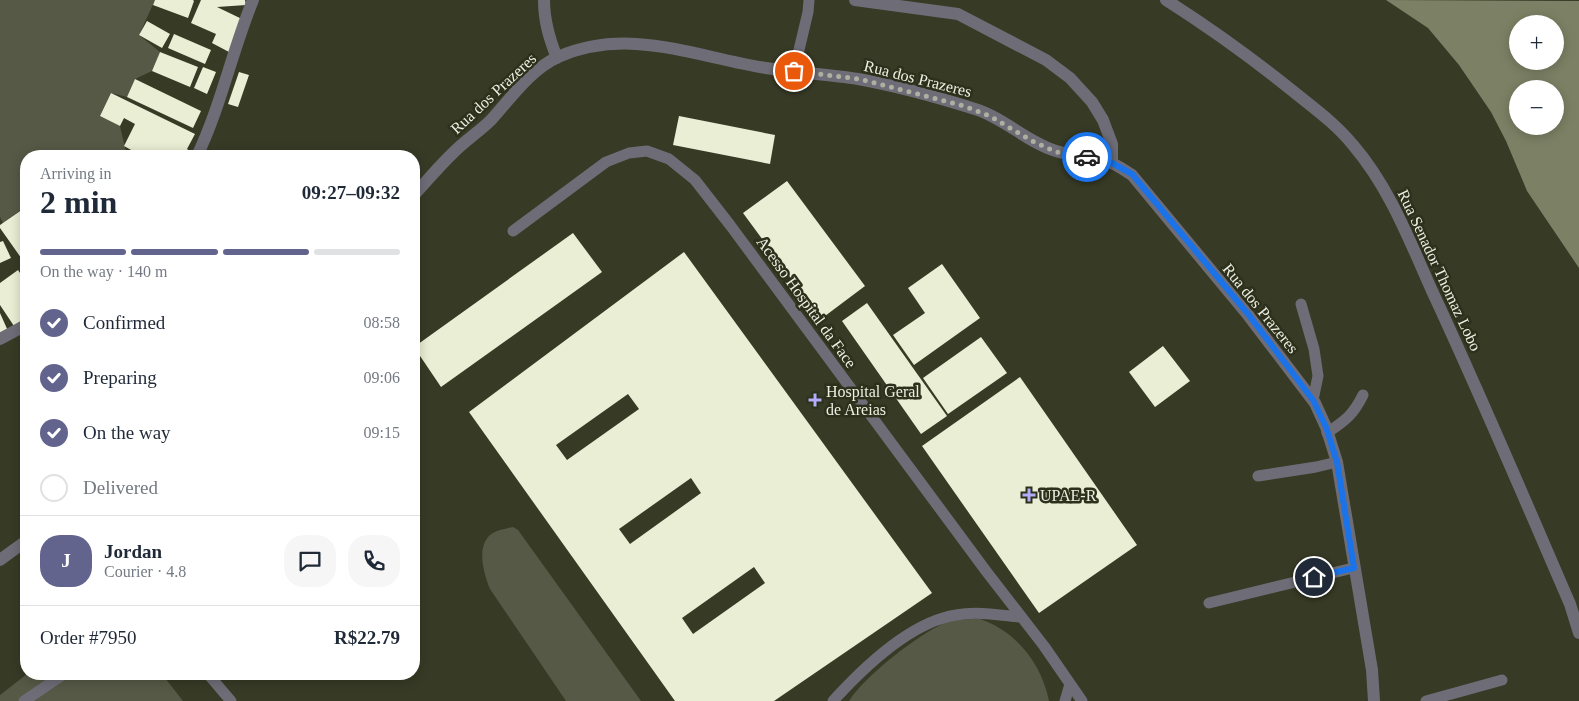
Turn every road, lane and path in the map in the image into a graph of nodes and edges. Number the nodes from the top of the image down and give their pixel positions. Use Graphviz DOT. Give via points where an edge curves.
graph roads {
  1 [pos="253,0"];
  2 [pos="544,0"];
  3 [pos="809,0"];
  4 [pos="855,0"];
  5 [pos="1166,0"];
  6 [pos="557,58"];
  7 [pos="794,71"];
  8 [pos="200,150"];
  9 [pos="1112,163"];
  10 [pos="420,189"];
  11 [pos="513,231"];
  12 [pos="1301,304"];
  13 [pos="20,328"];
  14 [pos="0,339"];
  15 [pos="1363,395"];
  16 [pos="1313,400"];
  17 [pos="1328,432"];
  18 [pos="1337,462"];
  19 [pos="1258,476"];
  20 [pos="20,545"];
  21 [pos="0,560"];
  22 [pos="1354,568"];
  23 [pos="1209,603"];
  24 [pos="1020,617"];
  25 [pos="1579,633"];
  26 [pos="55,680"];
  27 [pos="213,680"];
  28 [pos="1502,680"];
  29 [pos="1070,684"];
  30 [pos="24,701"];
  31 [pos="231,701"];
  32 [pos="833,701"];
  33 [pos="1065,701"];
  34 [pos="1082,701"];
  35 [pos="1374,701"];
  36 [pos="1426,701"];
  1 -- 8 [label="street"];
  2 -- 6 [label="street" via="548,35"];
  3 -- 7 [label="lane"];
  4 -- 9 [label="street" via="958,14 1046,60 1070,78 1092,102 1108,131"];
  5 -- 25 [label="street, Rua Senador Thomaz Lobo" via="1266,69 1326,118 1354,145 1387,193 1446,320 1566,596"];
  6 -- 7 [label="street, Rua dos Prazeres" via="592,47 617,43 644,44"];
  6 -- 10 [label="street, Rua dos Prazeres" via="535,73"];
  7 -- 9 [label="street, Rua dos Prazeres" via="859,79 960,104 1002,122 1056,152"];
  9 -- 16 [label="street, Rua dos Prazeres" via="1132,174 1248,314"];
  11 -- 24 [label="lane, Acesso Hospital da Face" via="606,162 629,153 647,151 669,159 695,180 730,225"];
  12 -- 16 [label="lane" via="1318,376"];
  13 -- 14 [label="street"];
  15 -- 17 [label="lane" via="1355,411"];
  16 -- 17 [label="street, Rua dos Prazeres"];
  17 -- 18 [label="street, Rua dos Prazeres"];
  18 -- 19 [label="lane"];
  18 -- 22 [label="street, Rua dos Prazeres"];
  20 -- 21 [label="street"];
  22 -- 23 [label="lane"];
  22 -- 35 [label="street, Rua dos Prazeres" via="1372,670"];
  24 -- 29 [label="lane, Acesso Hospital da Face"];
  24 -- 32 [label="lane" via="979,613 932,621 900,640 861,671"];
  26 -- 30 [label="lane"];
  27 -- 31 [label="lane"];
  28 -- 36 [label="lane"];
  29 -- 33 [label="lane"];
  29 -- 34 [label="lane, Acesso Hospital da Face"];
}
